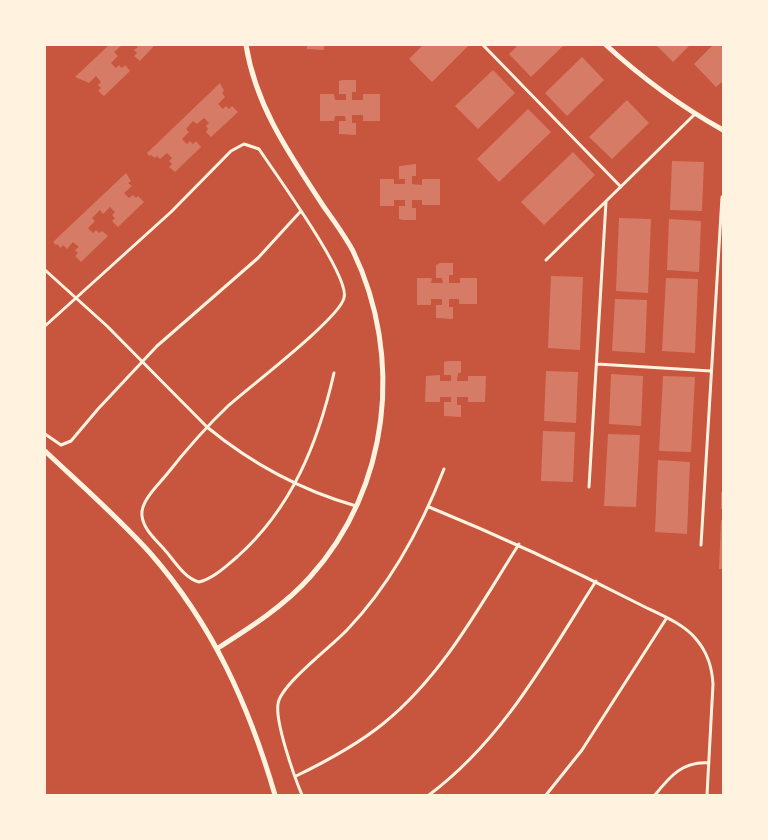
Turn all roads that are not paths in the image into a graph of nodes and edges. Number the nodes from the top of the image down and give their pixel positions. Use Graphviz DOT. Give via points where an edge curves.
graph roads {
  1 [pos="246,45"];
  2 [pos="484,45"];
  3 [pos="606,45"];
  4 [pos="695,114"];
  5 [pos="723,130"];
  6 [pos="621,187"];
  7 [pos="722,197"];
  8 [pos="606,202"];
  9 [pos="300,212"];
  10 [pos="546,260"];
  11 [pos="45,270"];
  12 [pos="75,296"];
  13 [pos="45,326"];
  14 [pos="143,361"];
  15 [pos="597,364"];
  16 [pos="711,371"];
  17 [pos="334,373"];
  18 [pos="207,427"];
  19 [pos="45,434"];
  20 [pos="45,451"];
  21 [pos="444,469"];
  22 [pos="296,485"];
  23 [pos="589,487"];
  24 [pos="356,506"];
  25 [pos="429,507"];
  26 [pos="519,544"];
  27 [pos="701,545"];
  28 [pos="596,582"];
  29 [pos="666,619"];
  30 [pos="218,648"];
  31 [pos="709,763"];
  32 [pos="296,776"];
  33 [pos="275,795"];
  34 [pos="302,795"];
  35 [pos="429,795"];
  36 [pos="546,795"];
  37 [pos="655,795"];
  38 [pos="707,795"];
  1 -- 24 [label="street" via="268,119 352,249 376,315 383,358 382,419 375,453"];
  2 -- 6 [label="lane"];
  3 -- 4 [label="street" via="639,75"];
  4 -- 5 [label="street"];
  4 -- 6 [label="lane"];
  6 -- 8 [label="lane"];
  7 -- 16 [label="lane"];
  8 -- 10 [label="lane"];
  8 -- 15 [label="lane"];
  9 -- 12 [label="lane" via="259,149 244,144 237,146 140,241"];
  9 -- 14 [label="lane" via="258,258"];
  9 -- 18 [label="lane" via="332,260 345,289 345,298 311,336"];
  11 -- 12 [label="lane"];
  12 -- 13 [label="lane"];
  12 -- 14 [label="lane"];
  14 -- 18 [label="lane"];
  14 -- 19 [label="lane" via="71,441 61,445"];
  15 -- 16 [label="lane"];
  15 -- 23 [label="lane"];
  16 -- 27 [label="lane"];
  17 -- 22 [label="lane" via="315,441"];
  18 -- 22 [label="lane" via="252,461"];
  18 -- 22 [label="lane" via="146,501 142,511 146,526 193,580 206,580 231,562 261,534"];
  20 -- 30 [label="street" via="151,554 187,599"];
  21 -- 25 [label="lane"];
  22 -- 24 [label="lane"];
  24 -- 30 [label="street" via="332,549 286,601"];
  25 -- 26 [label="lane"];
  25 -- 32 [label="lane" via="408,548 372,602 283,690 277,716"];
  26 -- 28 [label="lane"];
  26 -- 32 [label="lane" via="448,655 407,702 359,742"];
  28 -- 29 [label="lane"];
  28 -- 35 [label="lane" via="517,704 493,735"];
  29 -- 31 [label="lane" via="695,637 706,651 712,667"];
  29 -- 36 [label="lane" via="582,750"];
  30 -- 33 [label="street" via="254,725"];
  31 -- 37 [label="lane" via="694,763 680,768"];
  31 -- 38 [label="lane"];
  32 -- 34 [label="lane"];
}
